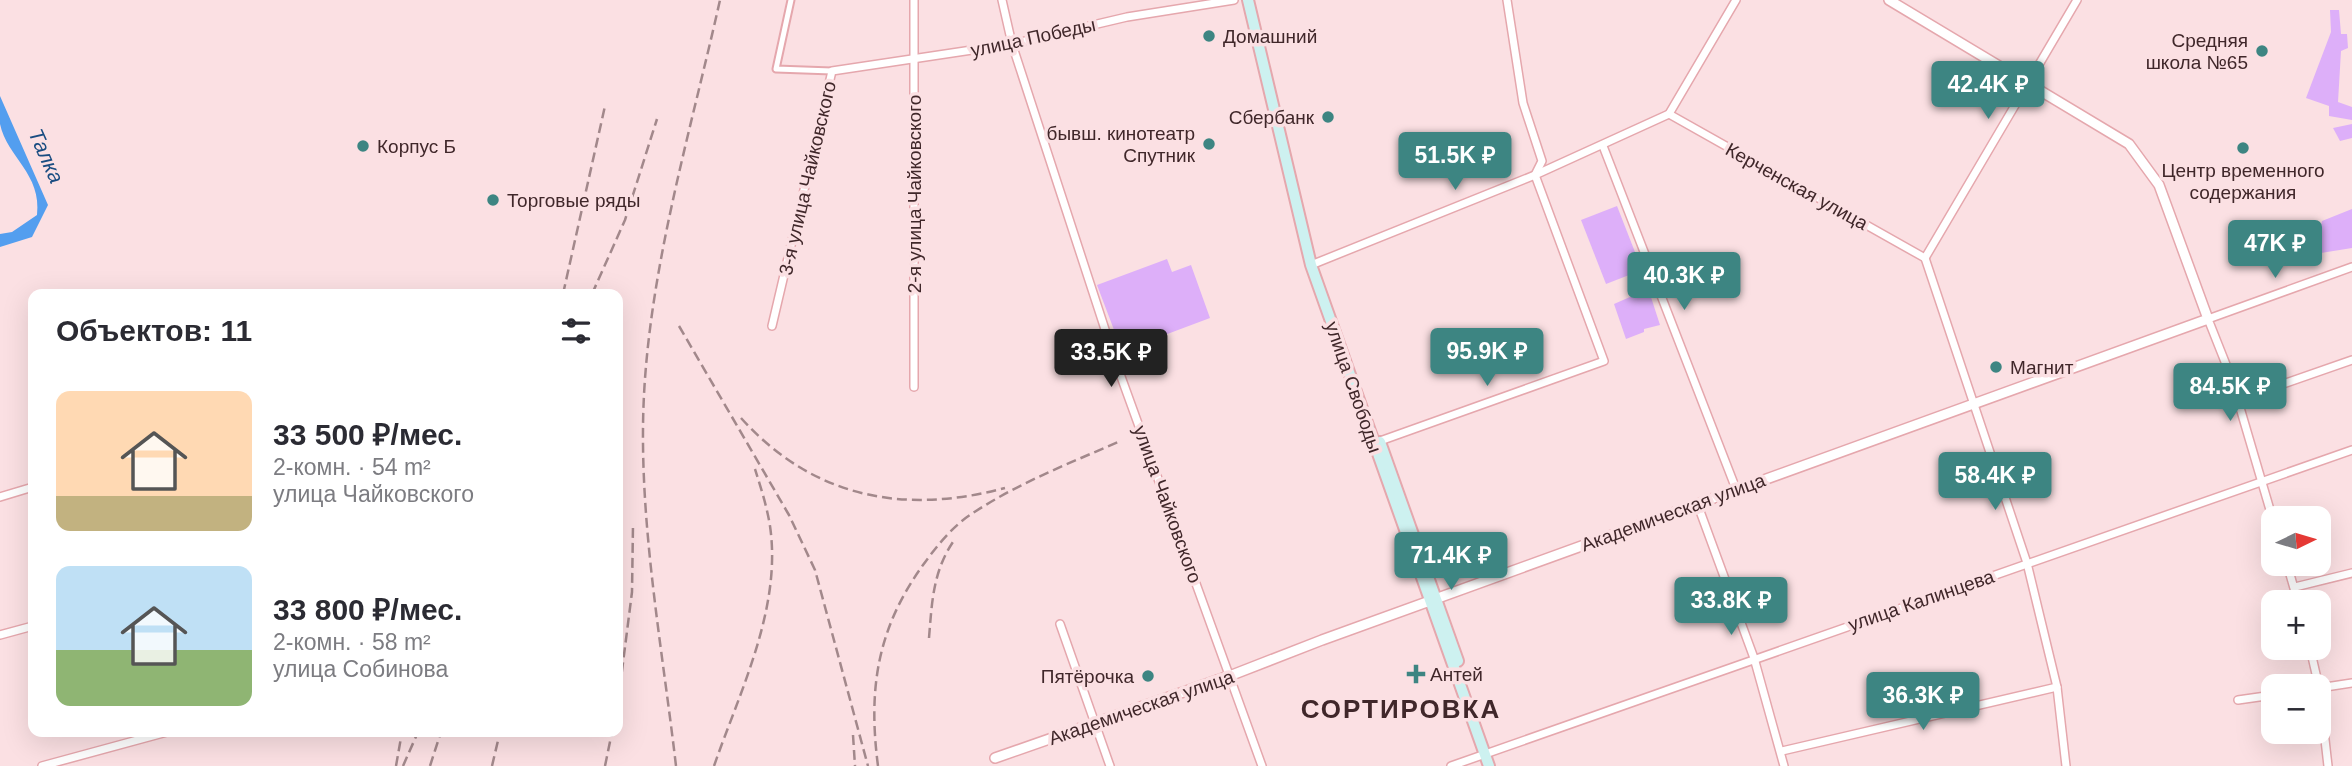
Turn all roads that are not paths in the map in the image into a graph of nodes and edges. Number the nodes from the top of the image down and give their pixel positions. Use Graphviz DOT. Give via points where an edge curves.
graph roads {
  1 [pos="791,0"];
  2 [pos="914,0"];
  3 [pos="1002,0"];
  4 [pos="1234,0"];
  5 [pos="1248,0"];
  6 [pos="1255,0"];
  7 [pos="1507,0"];
  8 [pos="1735,0"];
  9 [pos="1889,0"];
  10 [pos="2077,0"];
  11 [pos="1012,44"];
  12 [pos="915,61"];
  13 [pos="832,71"];
  14 [pos="2027,81"];
  15 [pos="1669,114"];
  16 [pos="1603,146"];
  17 [pos="1535,175"];
  18 [pos="1925,258"];
  19 [pos="1314,264"];
  20 [pos="2352,267"];
  21 [pos="2208,319"];
  22 [pos="772,326"];
  23 [pos="2352,360"];
  24 [pos="914,387"];
  25 [pos="2237,400"];
  26 [pos="1973,404"];
  27 [pos="1380,442"];
  28 [pos="2352,450"];
  29 [pos="2261,482"];
  30 [pos="28,489"];
  31 [pos="1735,489"];
  32 [pos="0,498"];
  33 [pos="1697,503"];
  34 [pos="2269,506"];
  35 [pos="2027,563"];
  36 [pos="2352,573"];
  37 [pos="2291,576"];
  38 [pos="2295,587"];
  39 [pos="2296,590"];
  40 [pos="1433,602"];
  41 [pos="1060,624"];
  42 [pos="28,627"];
  43 [pos="0,635"];
  44 [pos="1754,658"];
  45 [pos="1232,675"];
  46 [pos="2352,683"];
  47 [pos="2331,686"];
  48 [pos="2057,687"];
  49 [pos="2261,697"];
  50 [pos="2238,700"];
  51 [pos="1095,723"];
  52 [pos="149,737"];
  53 [pos="2325,744"];
  54 [pos="1782,751"];
  55 [pos="1488,758"];
  56 [pos="995,762"];
  57 [pos="42,766"];
  58 [pos="1110,766"];
  59 [pos="1262,766"];
  60 [pos="1451,766"];
  61 [pos="1495,766"];
  62 [pos="1784,766"];
  63 [pos="2066,766"];
  64 [pos="2328,766"];
  1 -- 13 [label="street, 3-я улица Чайковского" via="776,69"];
  2 -- 12 [label="street, 2-я улица Чайковского"];
  3 -- 11 [label="street, улица Чайковского"];
  4 -- 11 [label="street, улица Победы" via="1127,17"];
  5 -- 19 [label="main road, улица Свободы"];
  6 -- 19 [label="main road, улица Свободы"];
  7 -- 17 [label="street" via="1524,103 1542,162"];
  8 -- 15 [label="street"];
  9 -- 14 [label="street"];
  10 -- 14 [label="street"];
  11 -- 12 [label="street, улица Победы"];
  11 -- 45 [label="street, улица Чайковского" via="1115,360"];
  12 -- 13 [label="street, улица Победы"];
  12 -- 24 [label="street, 2-я улица Чайковского"];
  13 -- 22 [label="street, 3-я улица Чайковского"];
  14 -- 18 [label="street"];
  14 -- 21 [label="street" via="2129,144 2159,186"];
  15 -- 16 [label="street"];
  15 -- 18 [label="street, Керченская улица"];
  16 -- 17 [label="street"];
  16 -- 31 [label="street"];
  17 -- 19 [label="street"];
  17 -- 27 [label="street" via="1604,360"];
  18 -- 26 [label="street"];
  19 -- 27 [label="main road, улица Свободы"];
  19 -- 40 [label="main road, улица Свободы"];
  20 -- 21 [label="street, Академическая улица"];
  21 -- 25 [label="street"];
  21 -- 26 [label="street, Академическая улица"];
  23 -- 25 [label="street"];
  25 -- 29 [label="street"];
  26 -- 31 [label="street, Академическая улица"];
  26 -- 35 [label="street"];
  27 -- 40 [label="main road, улица Свободы"];
  28 -- 29 [label="street, улица Калинцева"];
  29 -- 34 [label="street"];
  29 -- 35 [label="street, улица Калинцева"];
  30 -- 32 [label="street"];
  31 -- 33 [label="street, Академическая улица"];
  33 -- 40 [label="street, Академическая улица"];
  33 -- 44 [label="street"];
  35 -- 44 [label="street, улица Калинцева"];
  35 -- 48 [label="street"];
  36 -- 38 [label="street"];
  37 -- 38 [label="street"];
  38 -- 39 [label="street"];
  40 -- 45 [label="street, Академическая улица"];
  40 -- 55 [label="main road, улица Свободы"];
  41 -- 51 [label="street"];
  42 -- 43 [label="street"];
  44 -- 54 [label="street"];
  44 -- 55 [label="street, улица Калинцева"];
  45 -- 51 [label="street, Академическая улица"];
  45 -- 59 [label="street, улица Чайковского"];
  46 -- 47 [label="street"];
  48 -- 54 [label="street"];
  48 -- 63 [label="street"];
  49 -- 50 [label="street"];
  51 -- 56 [label="street, Академическая улица"];
  51 -- 58 [label="street"];
  52 -- 57 [label="street"];
  53 -- 64 [label="street"];
  54 -- 62 [label="street"];
  55 -- 60 [label="street, улица Калинцева"];
  55 -- 61 [label="main road, улица Свободы"];
}
